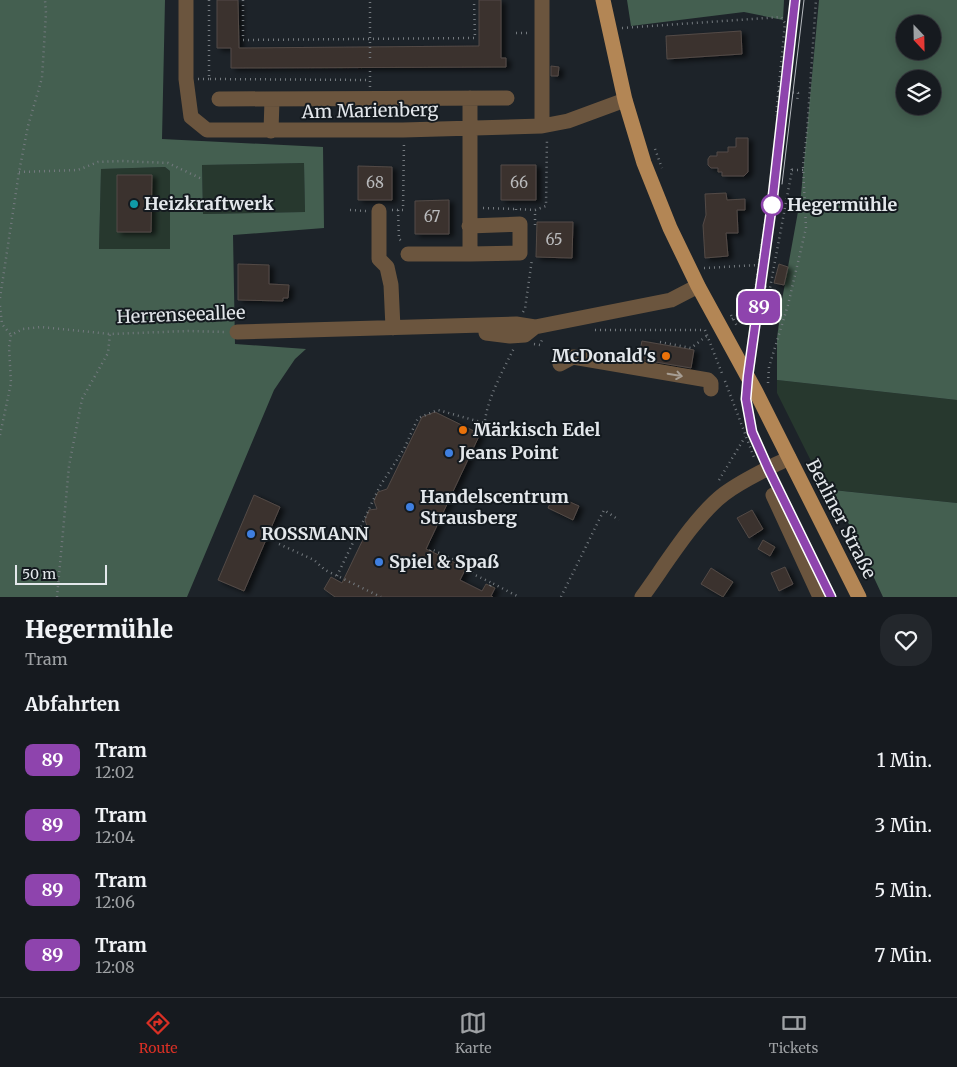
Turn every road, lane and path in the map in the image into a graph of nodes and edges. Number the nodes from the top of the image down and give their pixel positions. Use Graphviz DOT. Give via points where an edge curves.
graph roads {
  1 [pos="45,0"];
  2 [pos="186,0"];
  3 [pos="209,0"];
  4 [pos="243,0"];
  5 [pos="370,0"];
  6 [pos="474,0"];
  7 [pos="542,0"];
  8 [pos="602,0"];
  9 [pos="816,0"];
  10 [pos="620,28"];
  11 [pos="370,38"];
  12 [pos="370,58"];
  13 [pos="370,80"];
  14 [pos="778,91"];
  15 [pos="470,98"];
  16 [pos="507,98"];
  17 [pos="219,99"];
  18 [pos="272,100"];
  19 [pos="625,100"];
  20 [pos="797,102"];
  21 [pos="776,116"];
  22 [pos="470,129"];
  23 [pos="545,129"];
  24 [pos="403,130"];
  25 [pos="271,131"];
  26 [pos="653,142"];
  27 [pos="790,166"];
  28 [pos="662,169"];
  29 [pos="792,170"];
  30 [pos="803,170"];
  31 [pos="19,172"];
  32 [pos="202,179"];
  33 [pos="469,208"];
  34 [pos="516,209"];
  35 [pos="350,210"];
  36 [pos="398,210"];
  37 [pos="379,211"];
  38 [pos="766,217"];
  39 [pos="516,224"];
  40 [pos="469,226"];
  41 [pos="408,249"];
  42 [pos="520,253"];
  43 [pos="470,254"];
  44 [pos="700,260"];
  45 [pos="759,265"];
  46 [pos="756,284"];
  47 [pos="698,286"];
  48 [pos="0,298"];
  49 [pos="0,306"];
  50 [pos="728,310"];
  51 [pos="733,318"];
  52 [pos="393,328"];
  53 [pos="591,330"];
  54 [pos="540,331"];
  55 [pos="237,332"];
  56 [pos="740,333"];
  57 [pos="110,334"];
  58 [pos="520,334"];
  59 [pos="11,335"];
  60 [pos="708,335"];
  61 [pos="660,342"];
  62 [pos="560,364"];
  63 [pos="768,383"];
  64 [pos="711,389"];
  65 [pos="484,423"];
  66 [pos="0,434"];
  67 [pos="484,435"];
  68 [pos="745,436"];
  69 [pos="789,458"];
  70 [pos="761,472"];
  71 [pos="716,485"];
  72 [pos="773,495"];
  73 [pos="619,520"];
  74 [pos="279,544"];
  75 [pos="424,564"];
  76 [pos="337,576"];
  77 [pos="520,596"];
  78 [pos="57,597"];
  79 [pos="381,597"];
  80 [pos="561,597"];
  81 [pos="642,597"];
  82 [pos="820,597"];
  83 [pos="859,597"];
  1 -- 31 [label="path" via="42,78"];
  2 -- 25 [label="street, Am Marienberg" via="186,79 191,117 207,130"];
  3 -- 13 [label="path" via="209,79"];
  4 -- 11 [label="path" via="244,40"];
  5 -- 11 [label="path"];
  6 -- 11 [label="path" via="475,38"];
  7 -- 23 [label="street"];
  8 -- 19 [label="main road, Berliner Straße"];
  9 -- 30 [label="path"];
  10 -- 14 [label="path" via="781,17 785,23"];
  11 -- 12 [label="path"];
  14 -- 20 [label="path" via="798,93"];
  14 -- 21 [label="path"];
  15 -- 16 [label="street, Am Marienberg"];
  15 -- 18 [label="street, Am Marienberg"];
  15 -- 22 [label="street"];
  17 -- 18 [label="street, Am Marienberg"];
  18 -- 25 [label="street"];
  19 -- 23 [label="street, Am Marienberg"];
  19 -- 47 [label="main road, Berliner Straße" via="644,164"];
  22 -- 23 [label="street, Am Marienberg"];
  22 -- 24 [label="street, Am Marienberg"];
  22 -- 33 [label="street"];
  23 -- 34 [label="path" via="546,206 535,210"];
  24 -- 25 [label="street, Am Marienberg"];
  24 -- 36 [label="path" via="403,210"];
  26 -- 28 [label="path"];
  27 -- 29 [label="path"];
  29 -- 30 [label="path"];
  29 -- 46 [label="path" via="770,288"];
  30 -- 63 [label="path" via="806,228 769,367"];
  31 -- 32 [label="path" via="78,170 98,162 122,161 168,163"];
  31 -- 48 [label="path"];
  33 -- 34 [label="path"];
  33 -- 40 [label="street"];
  34 -- 39 [label="path"];
  35 -- 37 [label="path"];
  36 -- 37 [label="path"];
  36 -- 41 [label="path" via="399,239"];
  37 -- 52 [label="street" via="379,259 387,267 391,285"];
  38 -- 45 [label="path"];
  39 -- 40 [label="street"];
  39 -- 42 [label="street" via="520,224"];
  40 -- 43 [label="street"];
  41 -- 43 [label="street"];
  42 -- 43 [label="street"];
  42 -- 58 [label="path" via="534,254 525,309 519,317"];
  44 -- 45 [label="path" via="704,269"];
  45 -- 46 [label="path"];
  46 -- 51 [label="path" via="750,308"];
  47 -- 54 [label="street" via="671,300"];
  47 -- 69 [label="main road, Berliner Straße"];
  49 -- 59 [label="path" via="2,324"];
  50 -- 51 [label="path"];
  51 -- 56 [label="path"];
  52 -- 55 [label="street, Herrenseeallee"];
  52 -- 58 [label="street, Herrenseeallee" via="432,327"];
  53 -- 60 [label="path" via="705,330"];
  54 -- 58 [label="street"];
  54 -- 58 [label="path" via="540,345"];
  55 -- 57 [label="path, Herrenseeallee"];
  57 -- 59 [label="path" via="41,327 23,329"];
  57 -- 78 [label="path, Herrenseeallee" via="108,353 82,399 69,466"];
  58 -- 65 [label="path" via="497,384"];
  59 -- 66 [label="path" via="11,383"];
  60 -- 61 [label="path" via="691,348"];
  60 -- 68 [label="path"];
  62 -- 64 [label="street, one-way" via="573,357 708,380"];
  65 -- 67 [label="path"];
  65 -- 76 [label="path" via="438,410 418,418 404,449 380,486"];
  68 -- 70 [label="path"];
  68 -- 71 [label="path"];
  69 -- 70 [label="street"];
  69 -- 83 [label="main road, Berliner Straße"];
  70 -- 81 [label="street" via="723,495 708,510"];
  72 -- 82 [label="street"];
  73 -- 80 [label="path" via="604,510"];
  74 -- 76 [label="path" via="314,560"];
  75 -- 77 [label="path" via="431,549 467,566 473,574 491,584"];
  76 -- 79 [label="path"];
}
